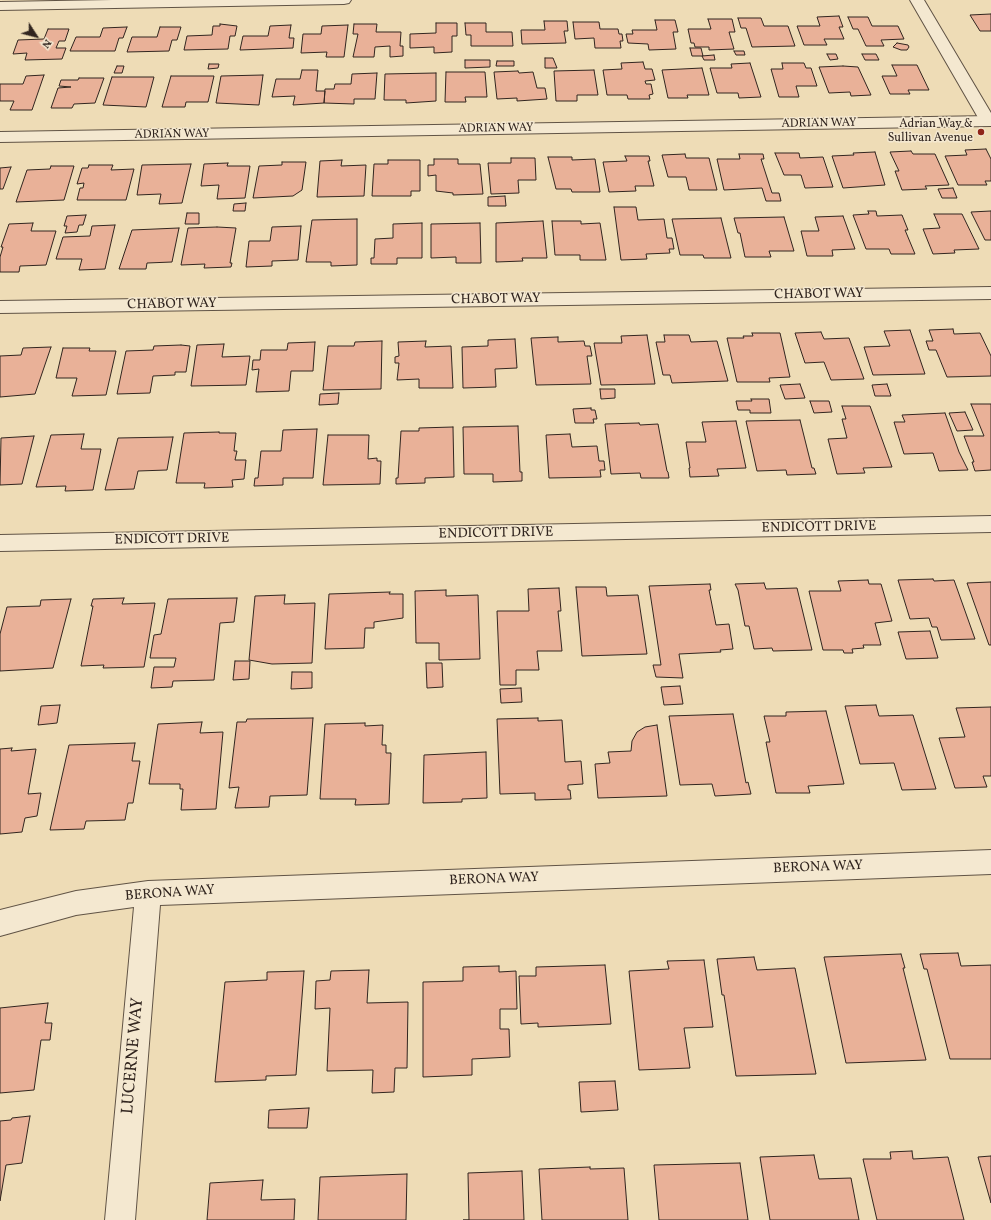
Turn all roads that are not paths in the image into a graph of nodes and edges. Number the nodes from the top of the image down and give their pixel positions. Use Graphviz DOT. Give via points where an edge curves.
graph roads {
  1 [pos="344,0"];
  2 [pos="917,0"];
  3 [pos="0,6"];
  4 [pos="989,121"];
  5 [pos="0,137"];
  6 [pos="991,293"];
  7 [pos="0,307"];
  8 [pos="991,524"];
  9 [pos="0,543"];
  10 [pos="991,862"];
  11 [pos="148,893"];
  12 [pos="0,923"];
  13 [pos="120,1220"];
  1 -- 3 [label="street"];
  2 -- 4 [label="street"];
  4 -- 5 [label="street, ADRIAN WAY"];
  6 -- 7 [label="street, CHABOT WAY"];
  8 -- 9 [label="street, ENDICOTT DRIVE"];
  10 -- 11 [label="street, BERONA WAY"];
  11 -- 12 [label="street, BERONA WAY" via="76,903"];
  11 -- 13 [label="street, LUCERNE WAY"];
}
